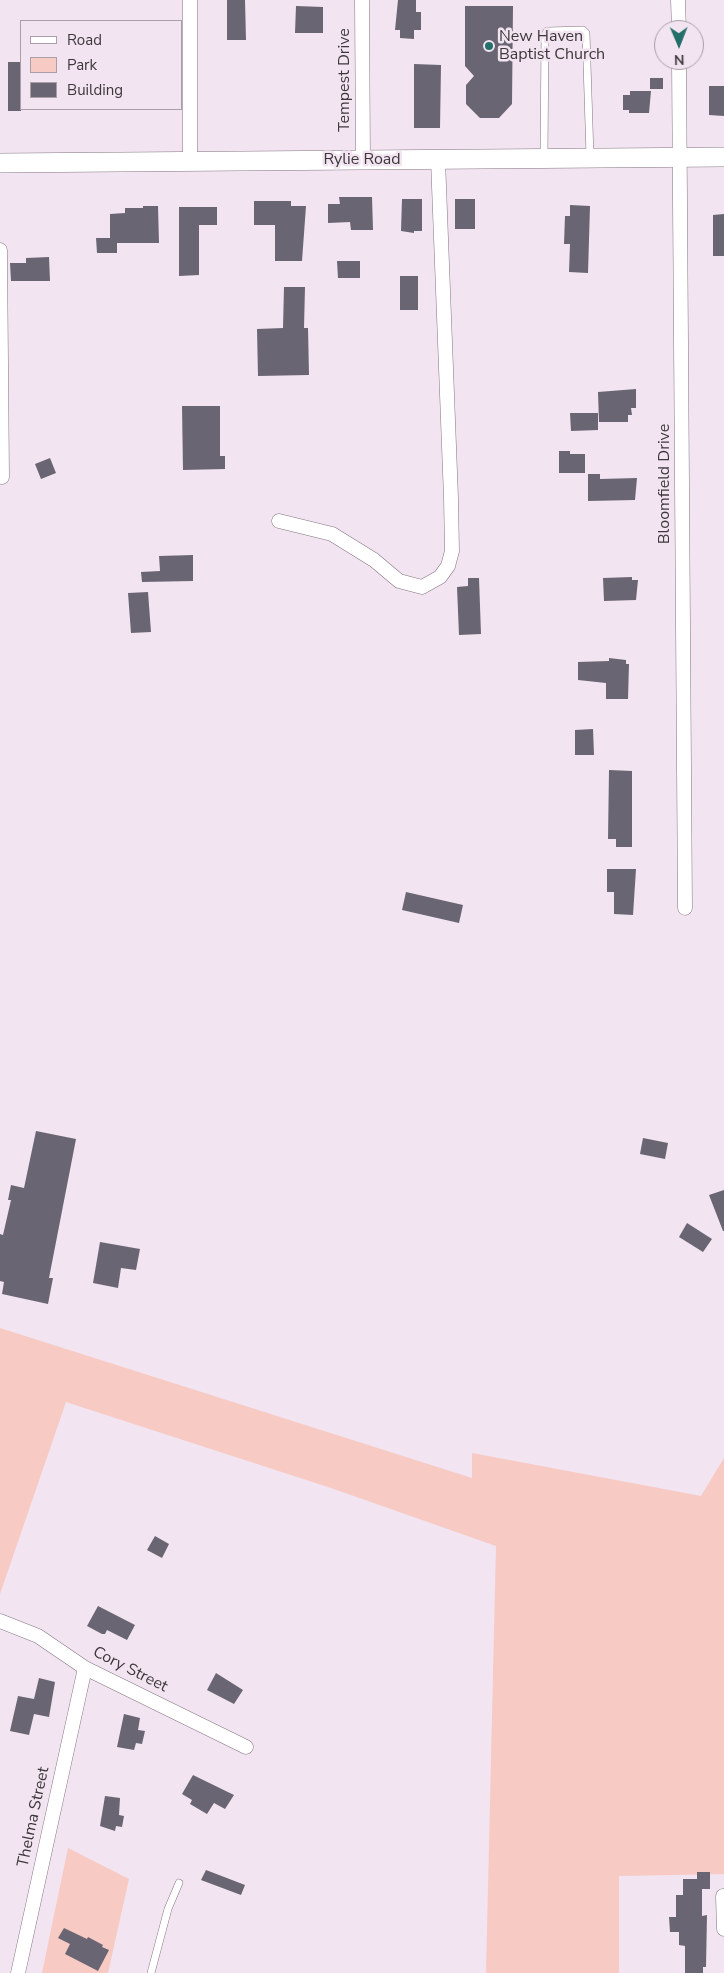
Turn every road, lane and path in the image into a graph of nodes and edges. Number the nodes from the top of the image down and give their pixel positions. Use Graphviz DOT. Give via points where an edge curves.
graph roads {
  1 [pos="190,0"];
  2 [pos="362,0"];
  3 [pos="678,0"];
  4 [pos="679,20"];
  5 [pos="679,70"];
  6 [pos="724,157"];
  7 [pos="681,158"];
  8 [pos="544,159"];
  9 [pos="590,159"];
  10 [pos="190,160"];
  11 [pos="363,160"];
  12 [pos="438,160"];
  13 [pos="0,163"];
  14 [pos="0,250"];
  15 [pos="2,477"];
  16 [pos="279,521"];
  17 [pos="686,908"];
  18 [pos="0,1621"];
  19 [pos="85,1668"];
  20 [pos="246,1747"];
  21 [pos="178,1883"];
  22 [pos="723,1896"];
  23 [pos="724,1929"];
  24 [pos="18,1973"];
  25 [pos="151,1973"];
  1 -- 10 [label="street"];
  2 -- 11 [label="street, Tempest Drive"];
  3 -- 4 [label="street"];
  5 -- 7 [label="street, Bloomfield Drive"];
  6 -- 7 [label="street, Rylie Road"];
  7 -- 9 [label="street, Rylie Road"];
  7 -- 17 [label="street, Bloomfield Drive"];
  8 -- 9 [label="street, Rylie Road"];
  8 -- 9 [label="lane" via="545,35 547,31 583,30 586,33"];
  8 -- 12 [label="street, Rylie Road"];
  10 -- 11 [label="street, Rylie Road"];
  10 -- 13 [label="street, Rylie Road"];
  11 -- 12 [label="street, Rylie Road"];
  12 -- 16 [label="street" via="451,498 452,551 448,566 440,577 422,587 399,581 374,560 332,534"];
  14 -- 15 [label="street"];
  18 -- 19 [label="street, Cory Street" via="38,1636"];
  19 -- 20 [label="street, Cory Street"];
  19 -- 24 [label="street, Thelma Street"];
  21 -- 25 [label="lane"];
  22 -- 23 [label="street"];
}
